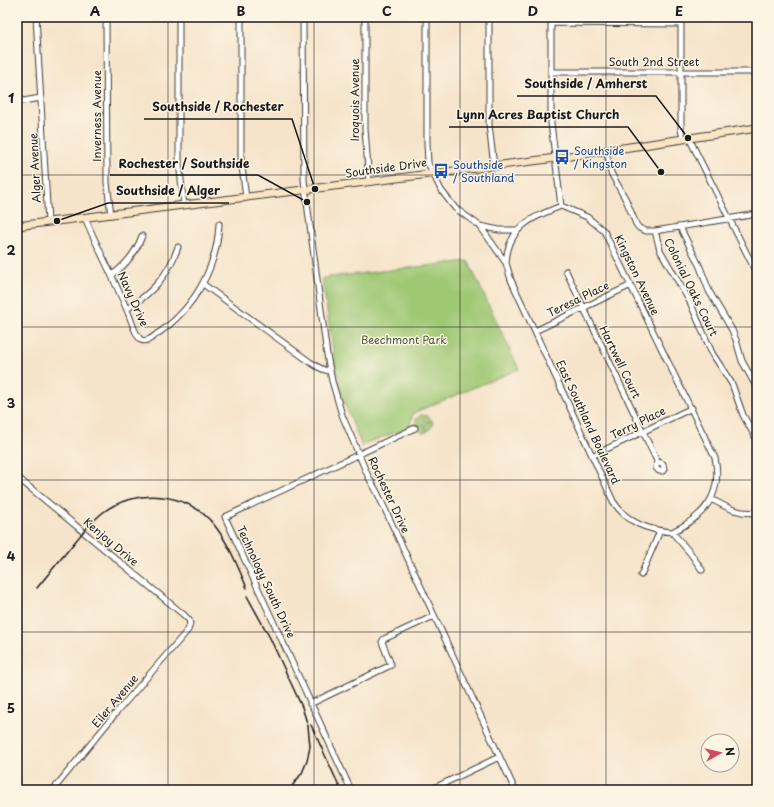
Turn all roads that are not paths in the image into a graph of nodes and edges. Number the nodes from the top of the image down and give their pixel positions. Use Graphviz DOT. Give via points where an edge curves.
graph roads {
  1 [pos="36,17"];
  2 [pos="106,17"];
  3 [pos="179,17"];
  4 [pos="241,17"];
  5 [pos="303,17"];
  6 [pos="365,17"];
  7 [pos="427,17"];
  8 [pos="489,17"];
  9 [pos="681,17"];
  10 [pos="551,20"];
  11 [pos="681,24"];
  12 [pos="551,72"];
  13 [pos="681,72"];
  14 [pos="757,72"];
  15 [pos="41,98"];
  16 [pos="17,102"];
  17 [pos="757,128"];
  18 [pos="686,138"];
  19 [pos="606,150"];
  20 [pos="556,158"];
  21 [pos="494,166"];
  22 [pos="432,173"];
  23 [pos="369,182"];
  24 [pos="306,190"];
  25 [pos="246,198"];
  26 [pos="184,205"];
  27 [pos="561,206"];
  28 [pos="111,214"];
  29 [pos="757,214"];
  30 [pos="85,218"];
  31 [pos="729,218"];
  32 [pos="48,222"];
  33 [pos="219,224"];
  34 [pos="17,226"];
  35 [pos="480,226"];
  36 [pos="680,227"];
  37 [pos="517,230"];
  38 [pos="655,231"];
  39 [pos="142,236"];
  40 [pos="178,247"];
  41 [pos="506,263"];
  42 [pos="566,271"];
  43 [pos="757,274"];
  44 [pos="112,275"];
  45 [pos="203,284"];
  46 [pos="631,285"];
  47 [pos="584,308"];
  48 [pos="127,309"];
  49 [pos="534,331"];
  50 [pos="330,371"];
  51 [pos="757,388"];
  52 [pos="692,408"];
  53 [pos="415,428"];
  54 [pos="643,432"];
  55 [pos="757,440"];
  56 [pos="359,454"];
  57 [pos="592,456"];
  58 [pos="657,461"];
  59 [pos="17,477"];
  60 [pos="711,499"];
  61 [pos="757,512"];
  62 [pos="660,531"];
  63 [pos="672,532"];
  64 [pos="702,570"];
  65 [pos="641,575"];
  66 [pos="434,616"];
  67 [pos="190,624"];
  68 [pos="310,704"];
  69 [pos="499,757"];
  70 [pos="53,790"];
  71 [pos="351,790"];
  72 [pos="430,790"];
  73 [pos="515,790"];
  1 -- 15 [label="street, Alger Avenue"];
  2 -- 28 [label="street, Inverness Avenue" via="107,183"];
  3 -- 26 [label="street" via="179,162"];
  4 -- 25 [label="street" via="241,159"];
  5 -- 24 [label="street, Rochester Drive"];
  6 -- 23 [label="street, Iroquois Avenue" via="365,129"];
  7 -- 22 [label="street" via="427,143 428,163"];
  8 -- 21 [label="street" via="489,125"];
  9 -- 11 [label="street"];
  10 -- 11 [label="street"];
  10 -- 12 [label="street"];
  11 -- 13 [label="street"];
  12 -- 13 [label="street, South 2nd Street"];
  12 -- 20 [label="street" via="551,123"];
  13 -- 14 [label="street, South 2nd Street"];
  13 -- 18 [label="street" via="681,130"];
  15 -- 16 [label="street"];
  15 -- 32 [label="street, Alger Avenue"];
  17 -- 18 [label="main road, Southside Drive"];
  18 -- 19 [label="main road, Southside Drive"];
  18 -- 31 [label="street"];
  19 -- 20 [label="main road, Southside Drive"];
  19 -- 38 [label="street, Colonial Oaks Court" via="611,173 636,224 646,231"];
  20 -- 21 [label="main road, Southside Drive"];
  20 -- 27 [label="street"];
  21 -- 22 [label="main road, Southside Drive"];
  22 -- 23 [label="main road, Southside Drive"];
  22 -- 35 [label="street" via="447,199 463,215"];
  23 -- 24 [label="main road, Southside Drive"];
  24 -- 25 [label="main road, Southside Drive"];
  24 -- 50 [label="street, Rochester Drive"];
  25 -- 26 [label="main road, Southside Drive"];
  26 -- 28 [label="main road, Southside Drive"];
  27 -- 37 [label="street" via="540,215"];
  27 -- 46 [label="street, Kingston Avenue" via="588,217 598,226"];
  28 -- 30 [label="main road, Southside Drive"];
  29 -- 31 [label="street"];
  30 -- 32 [label="main road, Southside Drive"];
  30 -- 44 [label="street, Navy Drive"];
  31 -- 36 [label="street"];
  31 -- 43 [label="street"];
  32 -- 34 [label="main road, Southside Drive"];
  33 -- 45 [label="street, Navy Drive" via="216,247"];
  35 -- 37 [label="street"];
  35 -- 41 [label="street, East Southland Boulevard"];
  36 -- 38 [label="street"];
  36 -- 51 [label="street, Colonial Oaks Court" via="709,291 732,330 742,361"];
  37 -- 41 [label="street" via="508,248"];
  38 -- 55 [label="street, Colonial Oaks Court" via="660,250 690,302 712,353 732,384 743,415"];
  39 -- 44 [label="street" via="133,255"];
  40 -- 48 [label="street" via="154,289"];
  41 -- 49 [label="street, East Southland Boulevard"];
  42 -- 47 [label="street, Hartwell Court"];
  44 -- 48 [label="street, Navy Drive"];
  45 -- 48 [label="street, Navy Drive" via="174,322 149,340 141,339"];
  45 -- 50 [label="street" via="310,362"];
  46 -- 47 [label="street, Teresa Place"];
  46 -- 52 [label="street, Kingston Avenue"];
  47 -- 49 [label="street, Teresa Place"];
  47 -- 54 [label="street, Hartwell Court"];
  49 -- 57 [label="street, East Southland Boulevard"];
  50 -- 56 [label="street, Rochester Drive" via="340,409"];
  52 -- 54 [label="street, Terry Place"];
  52 -- 60 [label="street, Kingston Avenue" via="714,453 717,467 716,487"];
  53 -- 56 [label="street"];
  54 -- 57 [label="street, Terry Place"];
  54 -- 58 [label="street, Hartwell Court"];
  56 -- 66 [label="street, Rochester Drive"];
  56 -- 68 [label="street, Technology South Drive" via="224,516"];
  57 -- 62 [label="street, East Southland Boulevard" via="613,501 623,514 640,525"];
  59 -- 67 [label="street, Kenjoy Drive" via="184,615"];
  60 -- 61 [label="street" via="738,512"];
  60 -- 63 [label="street, Kingston Avenue" via="700,515"];
  62 -- 63 [label="street, East Southland Boulevard"];
  62 -- 65 [label="street"];
  63 -- 64 [label="street"];
  66 -- 68 [label="street" via="384,639 383,646 391,665"];
  66 -- 69 [label="street, Rochester Drive"];
  67 -- 70 [label="street, Eiler Avenue" via="188,630"];
  68 -- 71 [label="street, Technology South Drive"];
  69 -- 72 [label="street"];
  69 -- 73 [label="street, Rochester Drive"];
}
